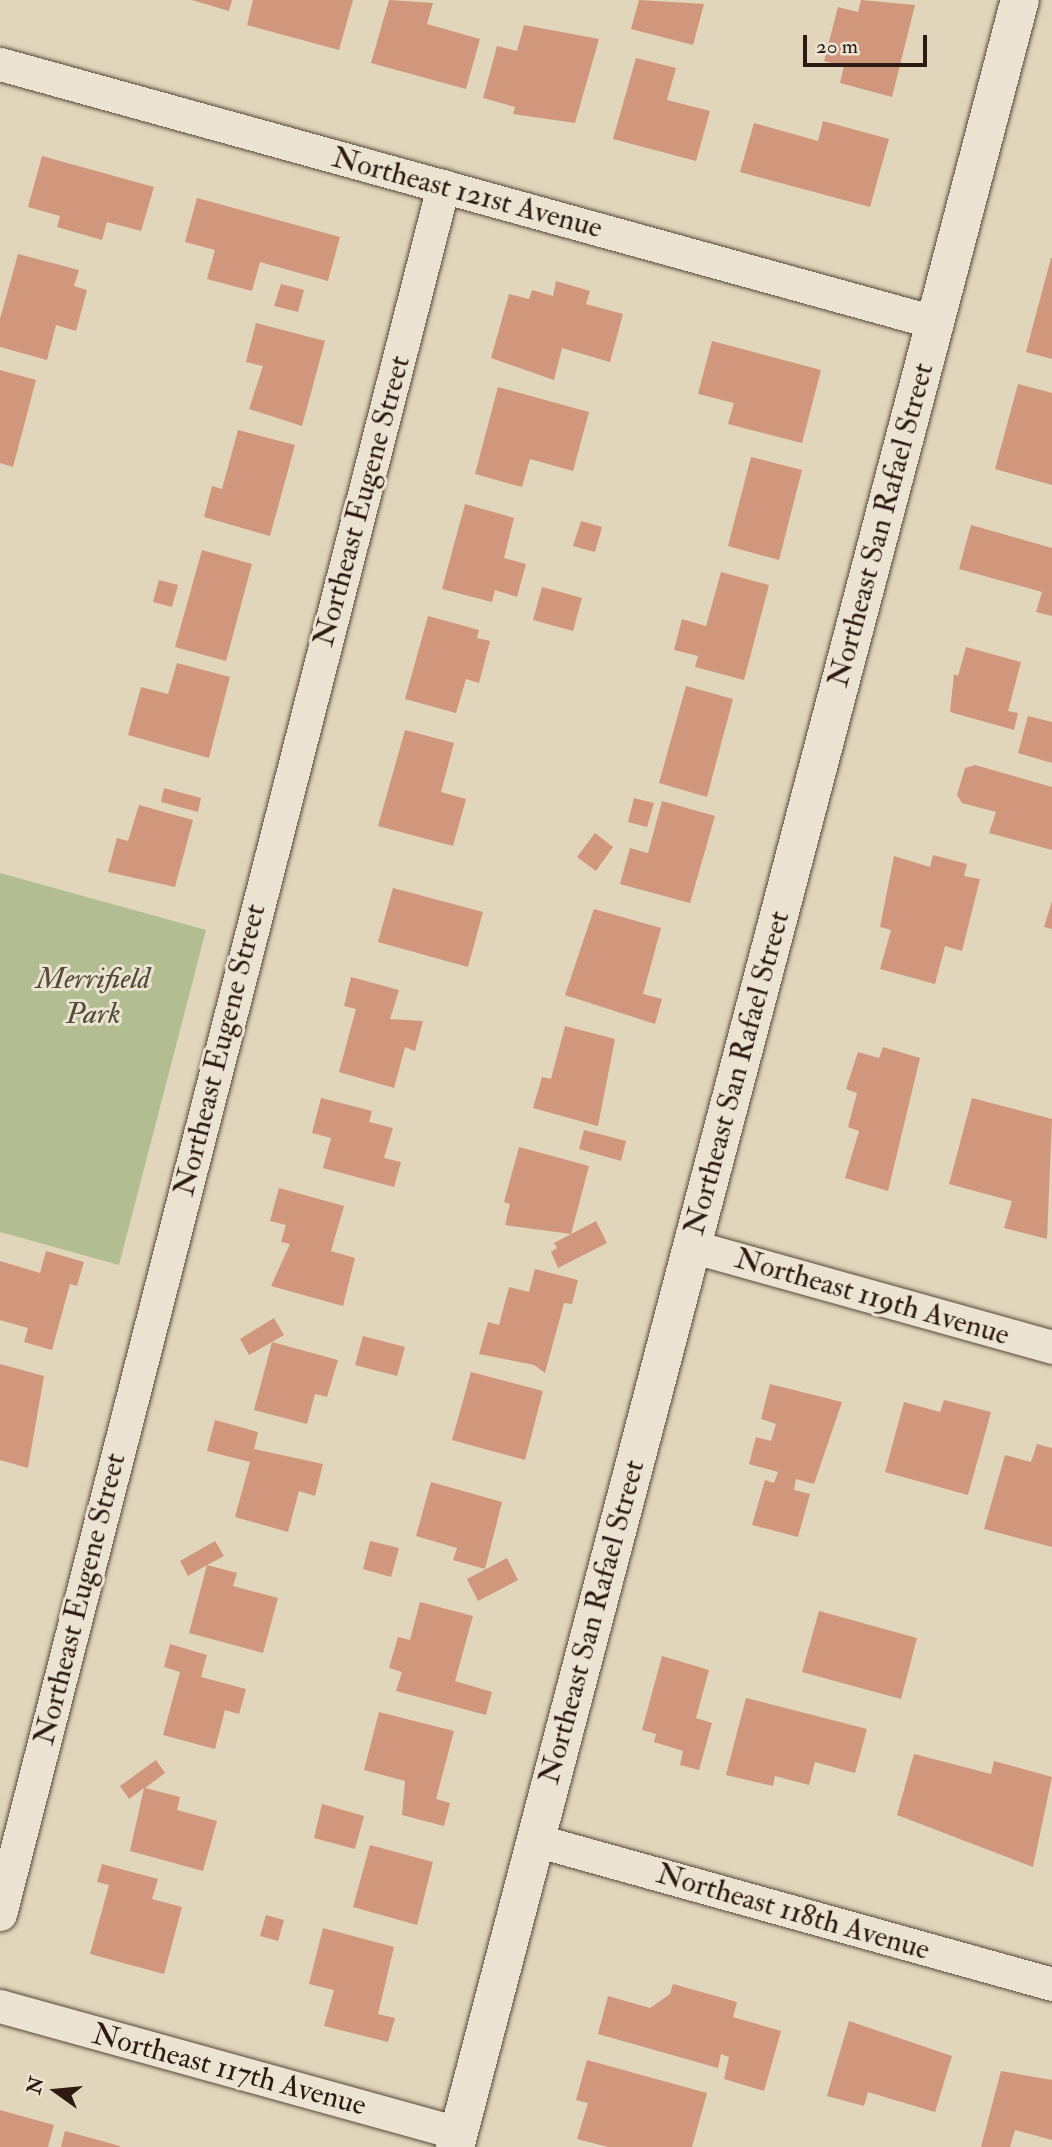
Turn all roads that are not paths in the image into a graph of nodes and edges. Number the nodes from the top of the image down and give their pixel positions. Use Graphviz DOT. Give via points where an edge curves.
graph roads {
  1 [pos="1020,0"];
  2 [pos="0,64"];
  3 [pos="443,186"];
  4 [pos="934,322"];
  5 [pos="691,1246"];
  6 [pos="1052,1347"];
  7 [pos="535,1840"];
  8 [pos="0,1914"];
  9 [pos="1052,1984"];
  10 [pos="0,2006"];
  11 [pos="457,2140"];
  1 -- 4 [label="street, Northeast San Rafael Street"];
  2 -- 3 [label="street, Northeast 121st Avenue"];
  3 -- 4 [label="street, Northeast 121st Avenue"];
  3 -- 8 [label="street, Northeast Eugene Street"];
  4 -- 5 [label="street, Northeast San Rafael Street"];
  5 -- 6 [label="street, Northeast 119th Avenue"];
  5 -- 7 [label="street, Northeast San Rafael Street"];
  7 -- 9 [label="street, Northeast 118th Avenue"];
  7 -- 11 [label="street, Northeast San Rafael Street"];
  10 -- 11 [label="street, Northeast 117th Avenue"];
}
